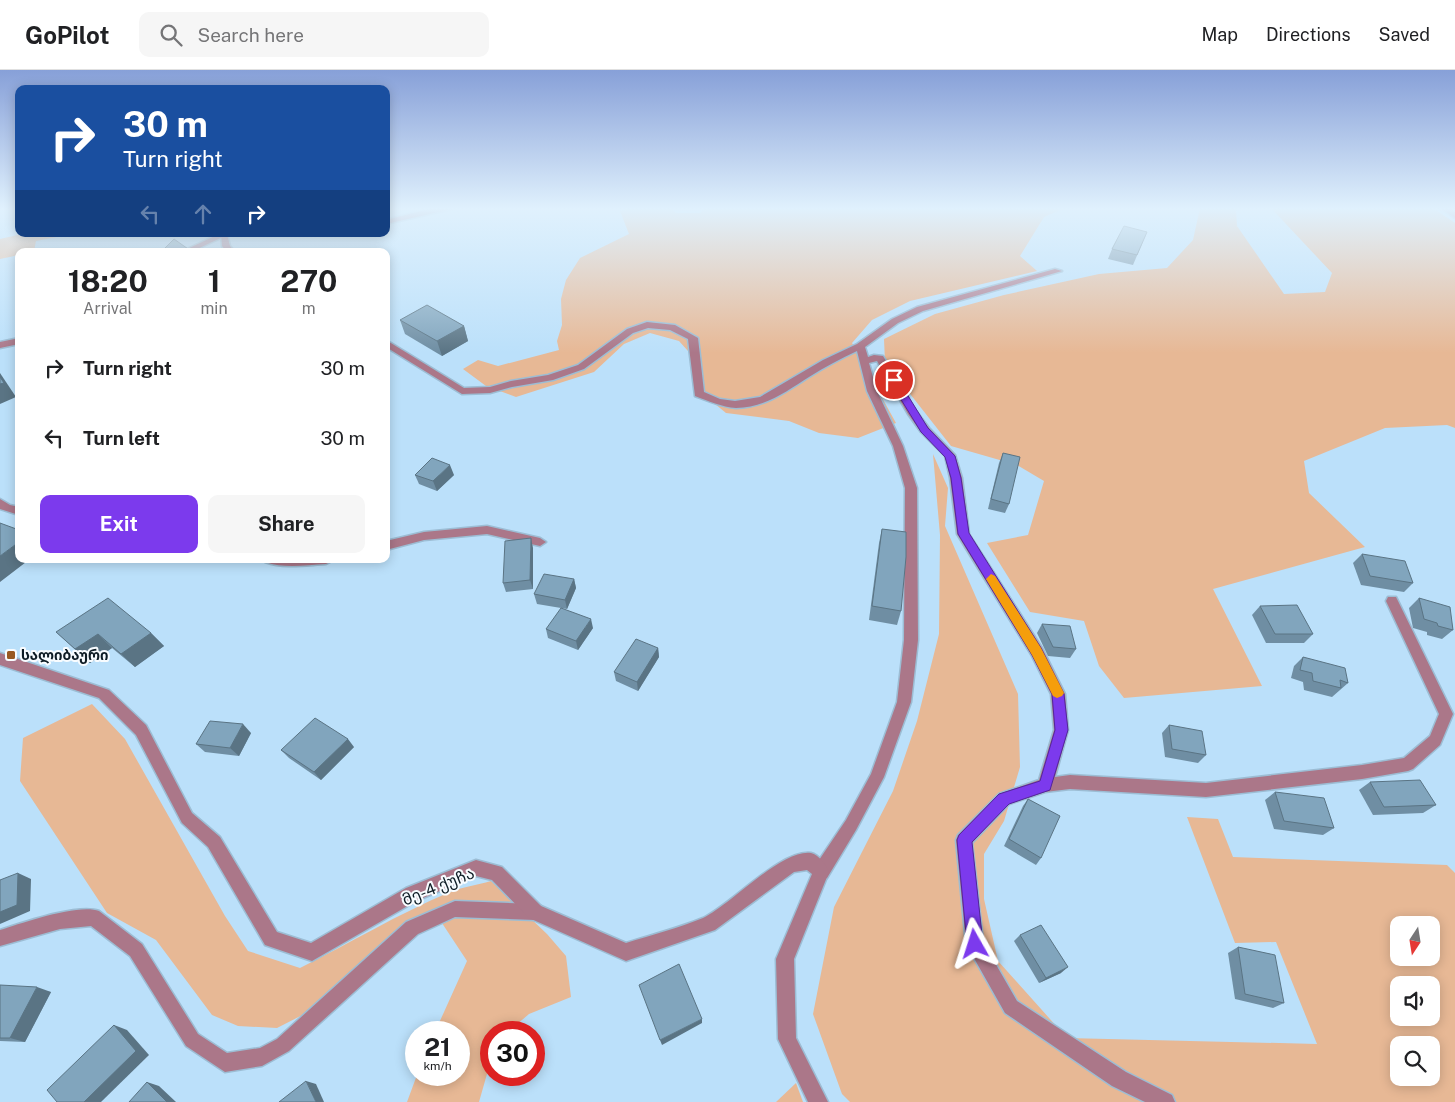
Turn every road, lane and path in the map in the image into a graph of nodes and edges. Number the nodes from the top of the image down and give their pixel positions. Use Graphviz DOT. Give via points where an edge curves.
graph roads {
  1 [pos="1058,271"];
  2 [pos="15,342"];
  3 [pos="0,345"];
  4 [pos="390,346"];
  5 [pos="860,346"];
  6 [pos="864,362"];
  7 [pos="0,503"];
  8 [pos="15,510"];
  9 [pos="540,542"];
  10 [pos="390,545"];
  11 [pos="1392,600"];
  12 [pos="0,660"];
  13 [pos="1451,715"];
  14 [pos="1045,785"];
  15 [pos="821,872"];
  16 [pos="535,912"];
  17 [pos="0,938"];
  18 [pos="818,1102"];
  19 [pos="1165,1102"];
  1 -- 5 [label="street" via="920,309 895,321"];
  2 -- 3 [label="street"];
  4 -- 5 [label="street" via="462,391 490,390 550,378 581,367 630,331 647,325 672,327 693,338 699,394 730,405 769,398 822,364"];
  5 -- 6 [label="street"];
  6 -- 14 [label="street" via="880,358 912,412 950,456 964,534 1037,652 1058,694 1061,730"];
  6 -- 15 [label="street" via="872,391 898,446 911,488 911,640 904,702 877,776 852,825"];
  7 -- 8 [label="street"];
  9 -- 10 [label="street" via="487,530 424,536"];
  11 -- 13 [label="street"];
  12 -- 16 [label="street, მე-4 ქუჩა" via="104,694 141,730 187,818 214,842 271,939 312,952 412,894 476,868 496,873"];
  13 -- 14 [label="street" via="1435,740 1408,764 1371,771 1206,790 1070,782"];
  14 -- 19 [label="street" via="1004,799 964,840 975,944 1012,1007 1119,1079"];
  15 -- 16 [label="street, მე-4 ქუჩა" via="810,861 791,865 709,924 626,952"];
  15 -- 18 [label="street" via="785,958 787,1039"];
  16 -- 17 [label="street" via="455,908 412,928 283,1045 262,1058 225,1063 192,1040 136,950 93,917 60,921"];
}
